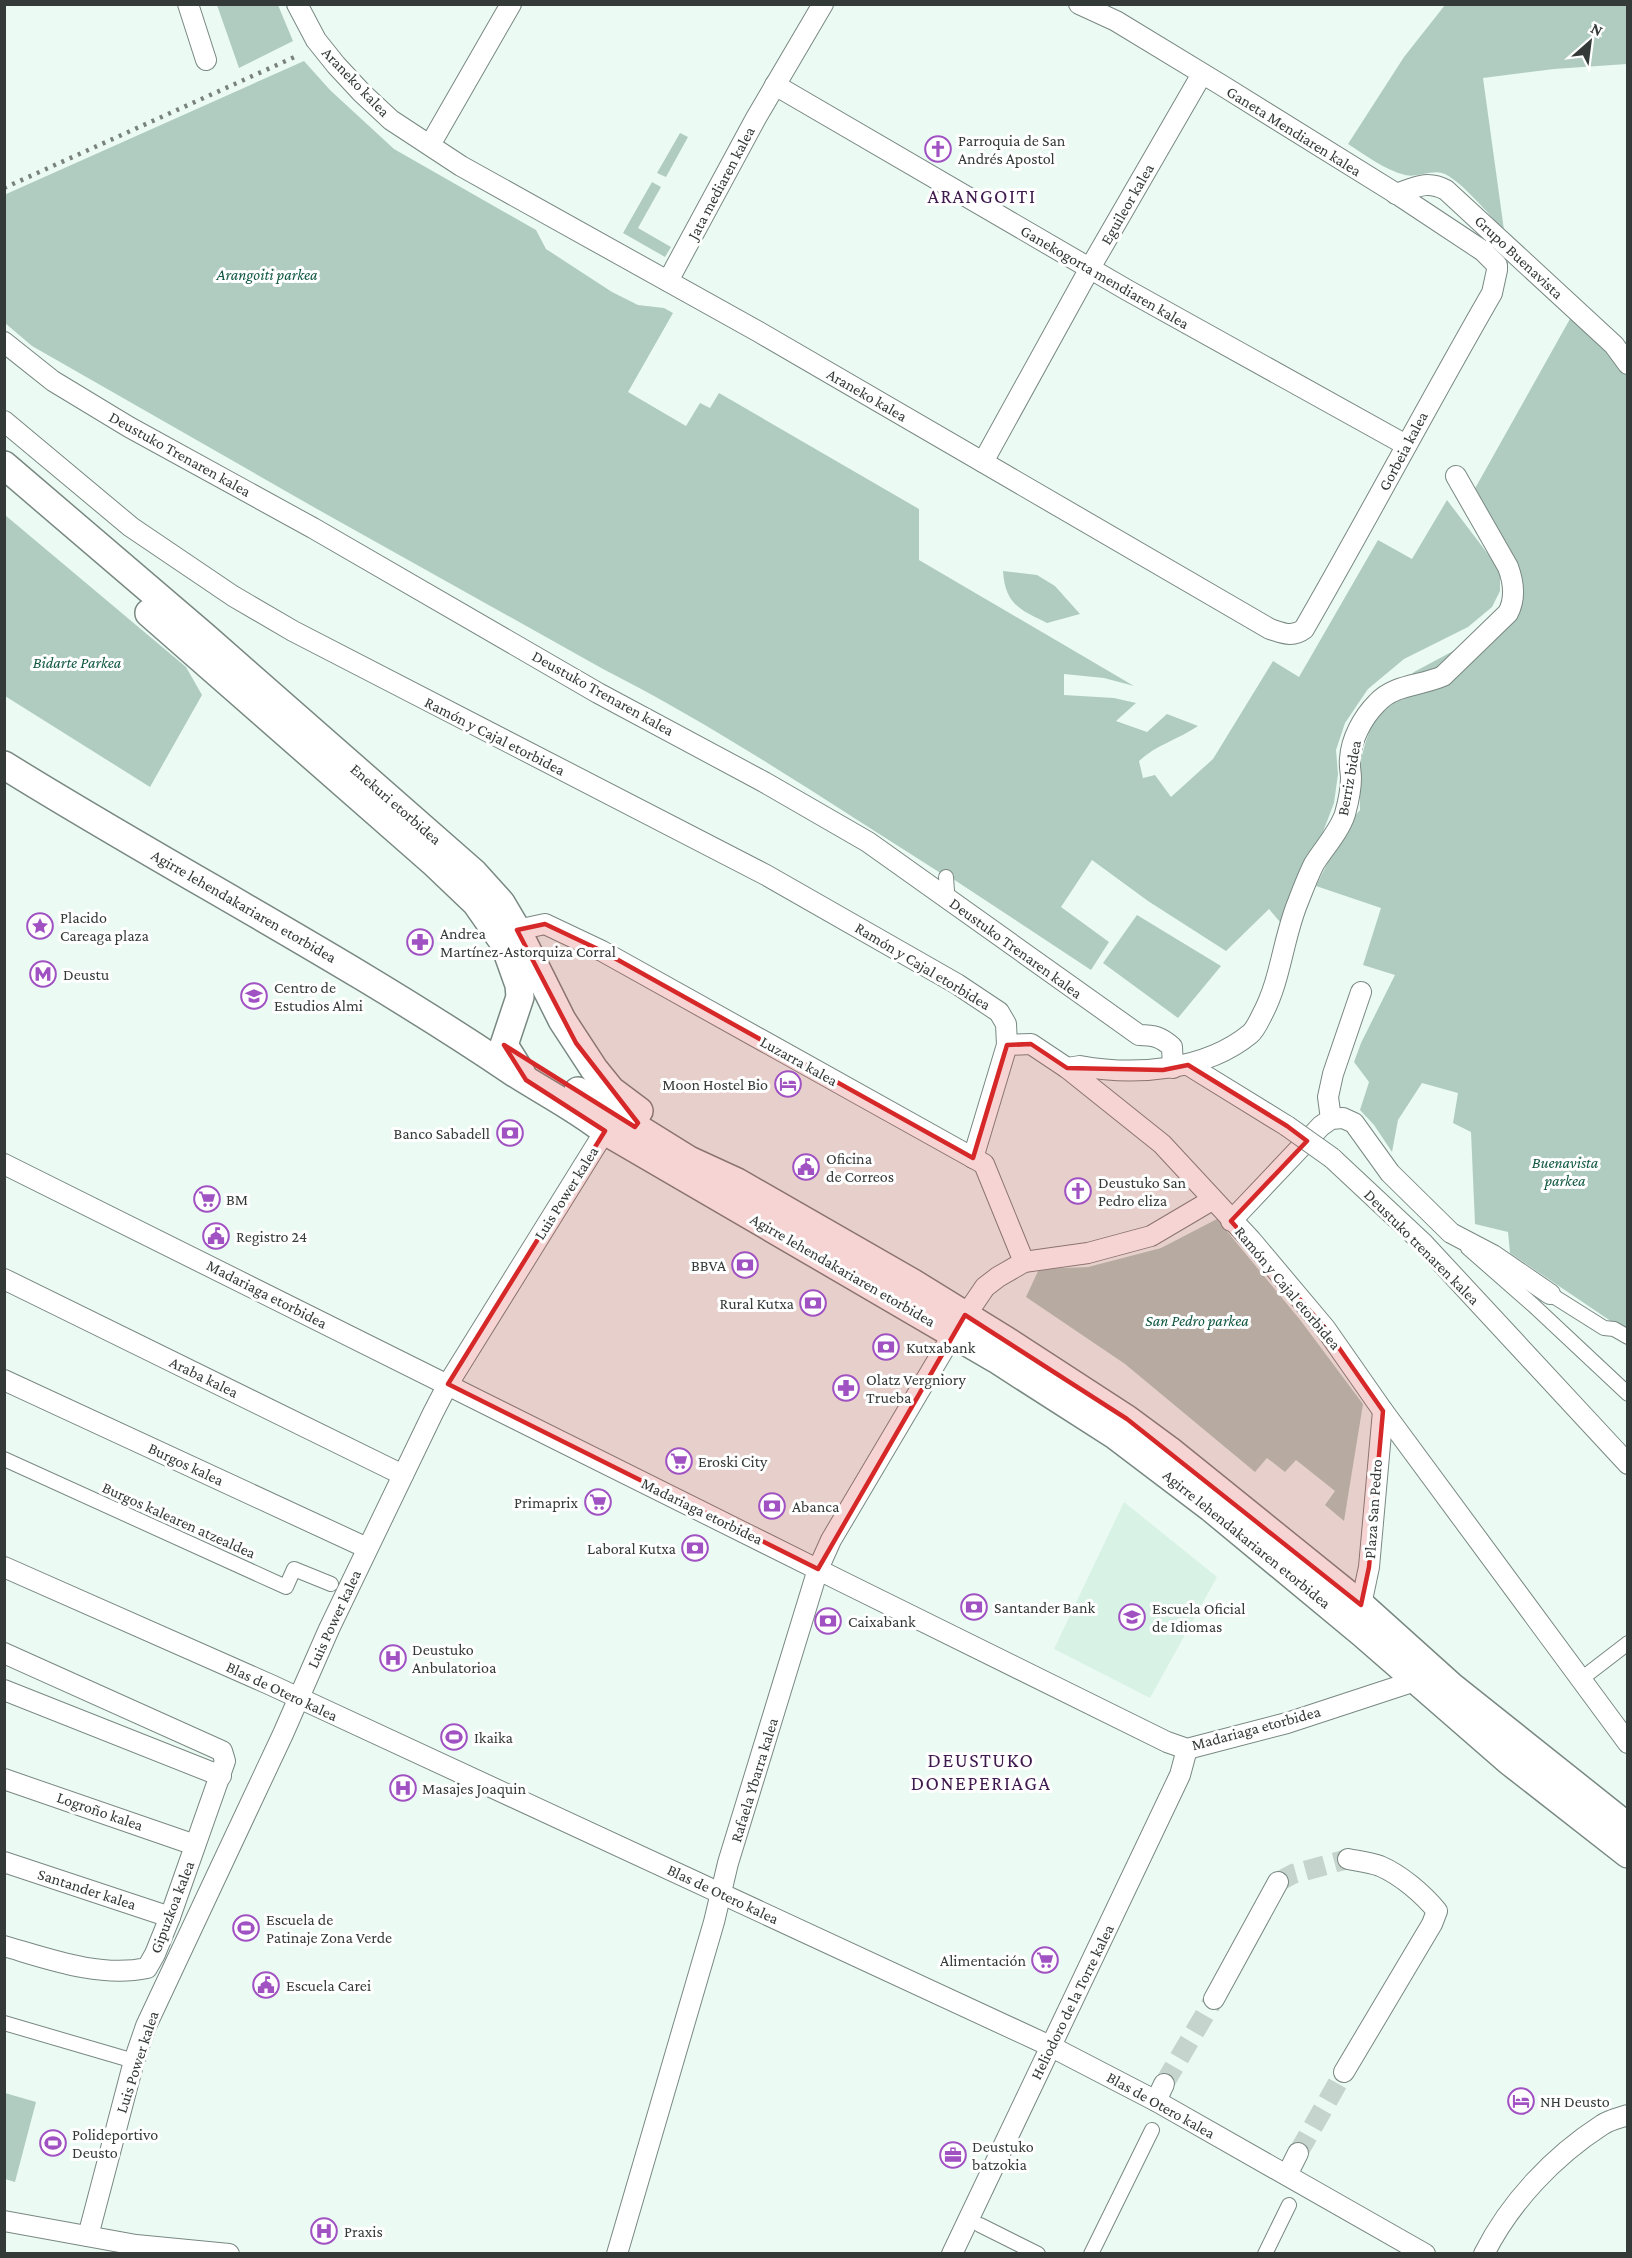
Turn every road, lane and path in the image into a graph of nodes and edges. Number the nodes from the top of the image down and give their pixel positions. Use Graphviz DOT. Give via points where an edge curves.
graph roads {
  1 [pos="188,4"];
  2 [pos="297,4"];
  3 [pos="511,4"];
  4 [pos="823,4"];
  5 [pos="1079,4"];
  6 [pos="206,60"];
  7 [pos="1202,74"];
  8 [pos="775,84"];
  9 [pos="430,145"];
  10 [pos="1396,194"];
  11 [pos="1090,268"];
  12 [pos="1497,270"];
  13 [pos="668,281"];
  14 [pos="4,342"];
  15 [pos="1628,364"];
  16 [pos="4,421"];
  17 [pos="1407,445"];
  18 [pos="983,462"];
  19 [pos="4,465"];
  20 [pos="1456,476"];
  21 [pos="4,489"];
  22 [pos="1304,629"];
  23 [pos="4,753"];
  24 [pos="4,765"];
  25 [pos="517,930"];
  26 [pos="1361,992"];
  27 [pos="504,1045"];
  28 [pos="1007,1045"];
  29 [pos="1180,1066"];
  30 [pos="1067,1068"];
  31 [pos="526,1080"];
  32 [pos="1331,1119"];
  33 [pos="604,1131"];
  34 [pos="973,1158"];
  35 [pos="4,1164"];
  36 [pos="736,1182"];
  37 [pos="1413,1196"];
  38 [pos="1212,1200"];
  39 [pos="1231,1221"];
  40 [pos="1402,1224"];
  41 [pos="1451,1233"];
  42 [pos="1024,1262"];
  43 [pos="4,1279"];
  44 [pos="1550,1294"];
  45 [pos="959,1324"];
  46 [pos="1628,1337"];
  47 [pos="4,1380"];
  48 [pos="448,1384"];
  49 [pos="1628,1394"];
  50 [pos="1383,1411"];
  51 [pos="4,1459"];
  52 [pos="1628,1464"];
  53 [pos="403,1475"];
  54 [pos="367,1548"];
  55 [pos="4,1567"];
  56 [pos="818,1569"];
  57 [pos="331,1584"];
  58 [pos="1361,1605"];
  59 [pos="1628,1644"];
  60 [pos="4,1653"];
  61 [pos="1589,1673"];
  62 [pos="1415,1682"];
  63 [pos="4,1690"];
  64 [pos="299,1698"];
  65 [pos="1628,1743"];
  66 [pos="1187,1749"];
  67 [pos="221,1776"];
  68 [pos="4,1779"];
  69 [pos="1628,1827"];
  70 [pos="195,1845"];
  71 [pos="1628,1854"];
  72 [pos="1348,1859"];
  73 [pos="4,1862"];
  74 [pos="1278,1882"];
  75 [pos="721,1894"];
  76 [pos="170,1917"];
  77 [pos="4,1946"];
  78 [pos="1214,1999"];
  79 [pos="4,2023"];
  80 [pos="1050,2046"];
  81 [pos="134,2061"];
  82 [pos="1344,2072"];
  83 [pos="1628,2115"];
  84 [pos="1152,2130"];
  85 [pos="1298,2153"];
  86 [pos="1287,2175"];
  87 [pos="1289,2205"];
  88 [pos="4,2221"];
  89 [pos="980,2225"];
  90 [pos="88,2236"];
  91 [pos="1096,2252"];
  92 [pos="229,2253"];
  93 [pos="617,2253"];
  94 [pos="952,2253"];
  95 [pos="1038,2253"];
  96 [pos="1265,2253"];
  97 [pos="1425,2253"];
  98 [pos="1484,2253"];
  1 -- 6 [label="street"];
  2 -- 9 [label="street, Araneko kalea" via="316,40 342,72 391,120"];
  3 -- 9 [label="street"];
  4 -- 8 [label="street, Jata mediaren kalea"];
  5 -- 7 [label="street, Ganeta Mendiaren kalea" via="1116,21"];
  7 -- 10 [label="street, Ganeta Mendiaren kalea"];
  7 -- 11 [label="street, Eguileor kalea"];
  8 -- 11 [label="street, Ganekogorta mendiaren kalea"];
  8 -- 13 [label="street, Jata mediaren kalea"];
  9 -- 13 [label="street, Araneko kalea"];
  10 -- 12 [label="street, Ganeta Mendiaren kalea" via="1483,251"];
  10 -- 15 [label="street, Grupo Buenavista" via="1427,184 1446,190 1614,345"];
  11 -- 17 [label="street, Ganekogorta mendiaren kalea"];
  11 -- 18 [label="street, Eguileor kalea"];
  12 -- 17 [label="street, Gorbeia kalea" via="1492,293"];
  13 -- 18 [label="street, Araneko kalea"];
  14 -- 29 [label="street, Deustuko Trenaren kalea" via="53,381 129,427 868,842 1139,1035 1156,1035 1165,1041"];
  16 -- 28 [label="street, Ramón y Cajal etorbidea" via="131,527 233,596 293,631 766,875 957,984 999,1012 1006,1024"];
  17 -- 22 [label="street, Gorbeia kalea"];
  18 -- 22 [label="street, Araneko kalea" via="1270,629 1287,635"];
  19 -- 25 [label="main road, Enekuri etorbidea" via="474,873 501,903"];
  20 -- 29 [label="street, Berriz bidea" via="1509,567 1515,601 1508,613 1443,676 1385,694 1375,705 1355,736 1344,816 1313,867 1297,903 1263,1013 1251,1033 1221,1051"];
  21 -- 27 [label="main road, Enekuri etorbidea" via="434,862 476,903 504,943 519,985 520,997"];
  23 -- 27 [label="main road, Agirre lehendakariaren etorbidea"];
  24 -- 31 [label="main road, Agirre lehendakariaren etorbidea" via="315,947"];
  25 -- 34 [label="street, Luzarra kalea" via="545,924 602,951"];
  25 -- 36 [label="main road, Enekuri etorbidea" via="562,1020 611,1090"];
  26 -- 32 [label="street" via="1333,1074 1328,1097"];
  27 -- 31 [label="main road"];
  27 -- 36 [label="main road, Agirre lehendakariaren etorbidea" via="689,1160"];
  28 -- 30 [label="street, Ramón y Cajal etorbidea" via="1031,1044"];
  28 -- 34 [label="street"];
  29 -- 30 [label="street" via="1163,1070"];
  29 -- 40 [label="street, Deustuko trenaren kalea, bridge" via="1287,1126 1332,1158"];
  30 -- 38 [label="street, Ramón y Cajal etorbidea" via="1162,1144"];
  31 -- 33 [label="main road, Agirre lehendakariaren etorbidea"];
  32 -- 37 [label="street" via="1343,1118 1354,1123 1390,1173"];
  32 -- 39 [label="street"];
  33 -- 45 [label="main road, Agirre lehendakariaren etorbidea"];
  33 -- 48 [label="street, Luis Power kalea"];
  34 -- 42 [label="street, Luzarra kalea" via="984,1164"];
  35 -- 48 [label="street, Madariaga etorbidea"];
  36 -- 45 [label="main road, Agirre lehendakariaren etorbidea"];
  37 -- 40 [label="street"];
  37 -- 41 [label="street"];
  38 -- 39 [label="street, Ramón y Cajal etorbidea"];
  38 -- 42 [label="street" via="1151,1236 1088,1253"];
  39 -- 50 [label="street, Ramón y Cajal etorbidea" via="1324,1328"];
  40 -- 52 [label="street, Deustuko trenaren kalea"];
  41 -- 44 [label="street" via="1493,1255"];
  41 -- 49 [label="street"];
  42 -- 45 [label="street, Rafaela Ybarra kalea" via="985,1287"];
  43 -- 53 [label="street, Araba kalea"];
  44 -- 46 [label="street" via="1604,1328"];
  45 -- 56 [label="street, Rafaela Ybarra kalea" via="831,1540"];
  45 -- 58 [label="main road, Agirre lehendakariaren etorbidea" via="1136,1425"];
  45 -- 62 [label="main road, Agirre lehendakariaren etorbidea" via="1211,1508"];
  47 -- 54 [label="street, Burgos kalea"];
  48 -- 53 [label="street, Luis Power kalea"];
  48 -- 56 [label="street, Madariaga etorbidea"];
  50 -- 58 [label="street, Plaza San Pedro" via="1369,1567"];
  50 -- 65 [label="street, Ramón y Cajal etorbidea"];
  51 -- 57 [label="street, Burgos kalearen atzealdea" via="286,1587 294,1569"];
  53 -- 54 [label="street, Luis Power kalea"];
  54 -- 64 [label="street, Luis Power kalea"];
  55 -- 64 [label="street, Blas de Otero kalea"];
  56 -- 66 [label="street, Madariaga etorbidea"];
  56 -- 75 [label="street, Rafaela Ybarra kalea"];
  58 -- 69 [label="main road, Agirre lehendakariaren etorbidea" via="1450,1686"];
  59 -- 61 [label="street"];
  60 -- 67 [label="street, Gipuzkoa kalea" via="222,1751 225,1761"];
  62 -- 66 [label="street, Madariaga etorbidea" via="1287,1723"];
  62 -- 71 [label="main road, Agirre lehendakariaren etorbidea"];
  63 -- 67 [label="street"];
  64 -- 75 [label="street, Blas de Otero kalea"];
  64 -- 81 [label="street, Luis Power kalea" via="146,2026"];
  66 -- 80 [label="street, Heliodoro de la Torre kalea" via="1180,1776"];
  67 -- 70 [label="street, Gipuzkoa kalea"];
  68 -- 70 [label="street, Logroño kalea"];
  70 -- 76 [label="street, Gipuzkoa kalea"];
  72 -- 82 [label="street" via="1395,1874 1437,1911"];
  73 -- 76 [label="street, Santander kalea"];
  74 -- 78 [label="street"];
  75 -- 80 [label="street, Blas de Otero kalea"];
  75 -- 93 [label="street, Rafaela Ybarra kalea"];
  76 -- 77 [label="street, Gipuzkoa kalea" via="147,1968 136,1970 80,1968"];
  79 -- 81 [label="street"];
  80 -- 86 [label="street, Blas de Otero kalea" via="1160,2093"];
  80 -- 94 [label="street, Heliodoro de la Torre kalea"];
  81 -- 90 [label="street, Luis Power kalea"];
  83 -- 98 [label="street" via="1603,2123 1558,2159 1523,2194"];
  84 -- 91 [label="street"];
  85 -- 86 [label="street"];
  86 -- 97 [label="street, Blas de Otero kalea"];
  87 -- 96 [label="street"];
  88 -- 90 [label="street"];
  89 -- 95 [label="street"];
  90 -- 92 [label="street" via="136,2245"];
}
